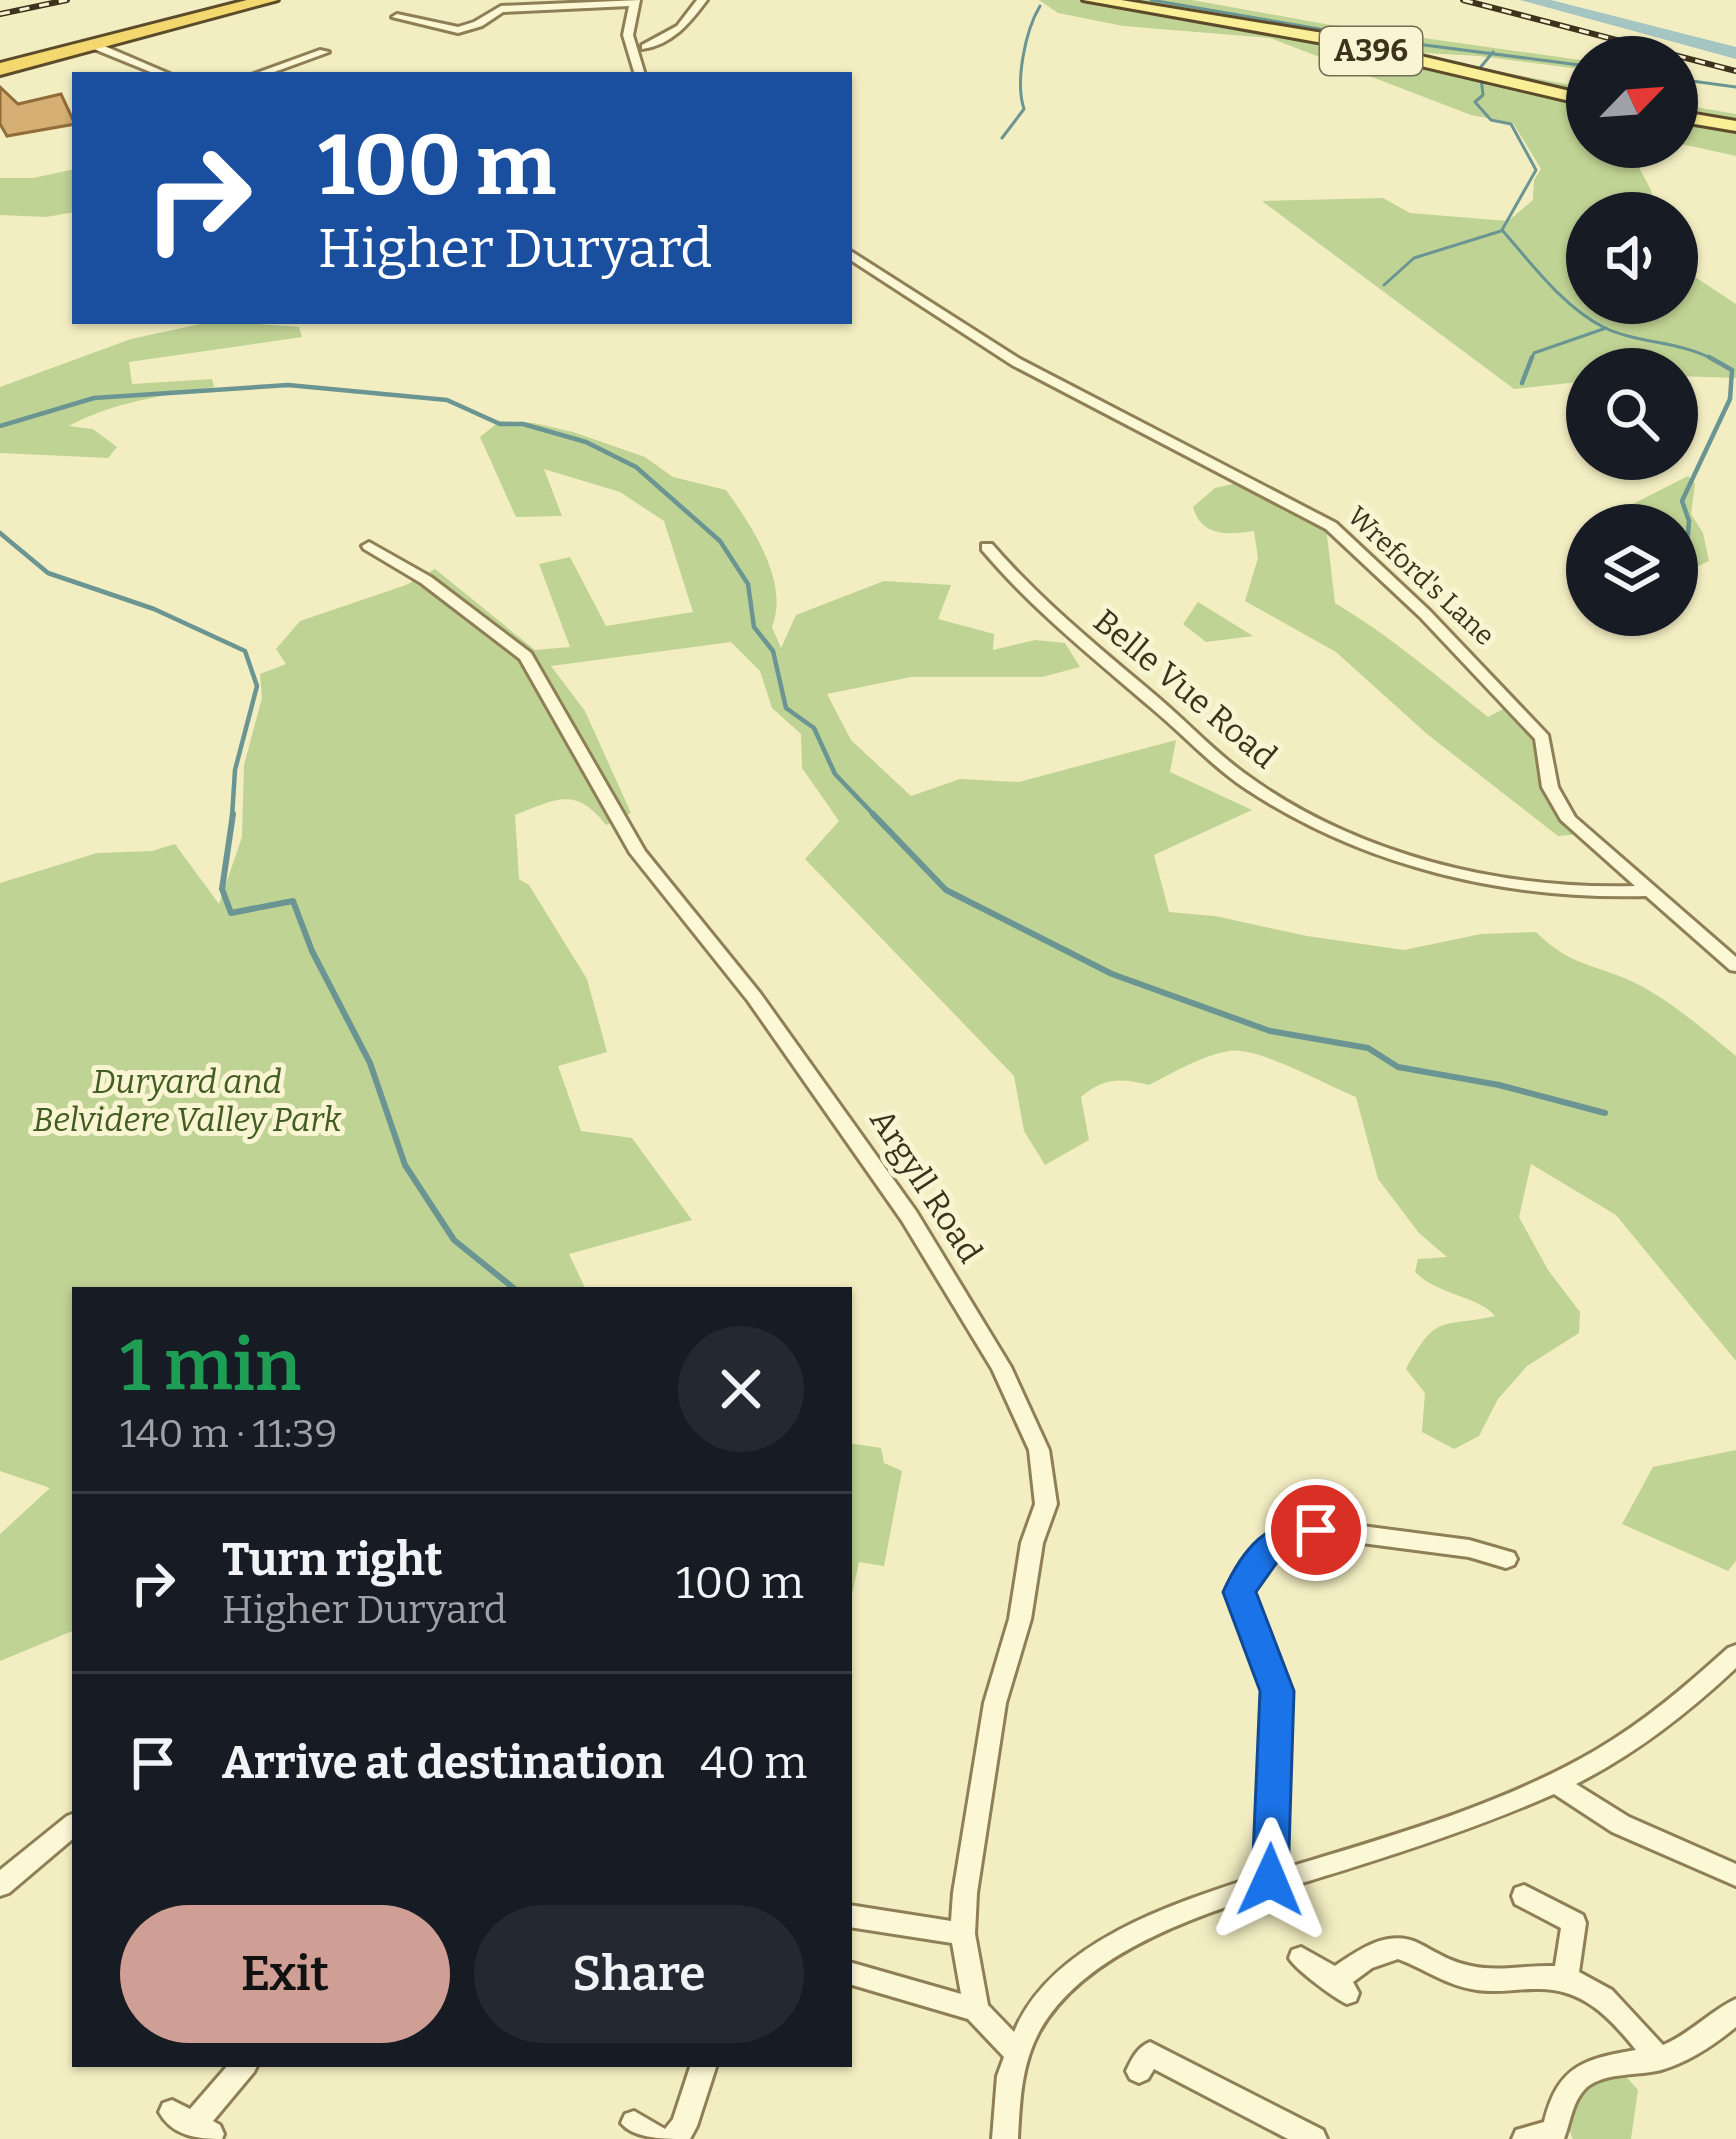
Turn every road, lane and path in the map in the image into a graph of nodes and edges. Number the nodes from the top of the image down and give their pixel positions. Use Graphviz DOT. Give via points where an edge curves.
graph roads {
  1 [pos="268,0"];
  2 [pos="702,0"];
  3 [pos="1091,0"];
  4 [pos="635,1"];
  5 [pos="497,4"];
  6 [pos="422,12"];
  7 [pos="98,46"];
  8 [pos="646,47"];
  9 [pos="324,52"];
  10 [pos="0,69"];
  11 [pos="160,72"];
  12 [pos="265,72"];
  13 [pos="639,72"];
  14 [pos="1566,95"];
  15 [pos="1698,120"];
  16 [pos="1736,126"];
  17 [pos="852,256"];
  18 [pos="370,546"];
  19 [pos="987,547"];
  20 [pos="1651,891"];
  21 [pos="1736,966"];
  22 [pos="1506,1559"];
  23 [pos="1736,1654"];
  24 [pos="1557,1782"];
  25 [pos="72,1825"];
  26 [pos="1736,1875"];
  27 [pos="1270,1880"];
  28 [pos="0,1885"];
  29 [pos="1524,1896"];
  30 [pos="852,1916"];
  31 [pos="963,1934"];
  32 [pos="1301,1958"];
  33 [pos="852,1974"];
  34 [pos="1565,1979"];
  35 [pos="976,2010"];
  36 [pos="1736,2011"];
  37 [pos="1015,2050"];
  38 [pos="1660,2059"];
  39 [pos="242,2067"];
  40 [pos="703,2067"];
  41 [pos="1139,2071"];
  42 [pos="192,2124"];
  43 [pos="1558,2136"];
  44 [pos="673,2139"];
  45 [pos="1005,2139"];
  46 [pos="1314,2139"];
  47 [pos="1525,2139"];
  1 -- 7 [label="highway"];
  2 -- 8 [label="street" via="681,28"];
  3 -- 14 [label="main road, A396" via="1323,38"];
  4 -- 5 [label="street"];
  4 -- 13 [label="street" via="630,50"];
  5 -- 6 [label="street" via="462,30 403,18"];
  7 -- 10 [label="highway"];
  7 -- 11 [label="street"];
  9 -- 12 [label="street"];
  15 -- 16 [label="main road"];
  17 -- 20 [label="street, Wreford's Lane" via="1016,362 1330,526 1525,716 1543,738 1558,806"];
  18 -- 31 [label="street, Argyll Road" via="526,656 613,816 830,1100 932,1251 1025,1416 1046,1504 994,1703"];
  19 -- 20 [label="street, Belle Vue Road" via="1052,618 1213,758 1282,804 1394,853 1472,876 1536,888"];
  20 -- 21 [label="street, Wreford's Lane"];
  22 -- 27 [label="street" via="1341,1528 1290,1532 1250,1570 1240,1592 1277,1691"];
  23 -- 24 [label="street" via="1689,1699"];
  24 -- 26 [label="street" via="1622,1827"];
  24 -- 27 [label="street"];
  25 -- 28 [label="street"];
  27 -- 37 [label="street" via="1181,1910 1089,1960"];
  29 -- 34 [label="street" via="1574,1923"];
  30 -- 31 [label="street"];
  31 -- 35 [label="street, Argyll Road"];
  32 -- 34 [label="street" via="1341,1986 1370,1954 1396,1946 1478,1979"];
  33 -- 35 [label="street"];
  34 -- 38 [label="street" via="1605,2000"];
  35 -- 37 [label="street"];
  36 -- 38 [label="street"];
  37 -- 45 [label="street" via="1005,2081"];
  38 -- 43 [label="street" via="1598,2068 1572,2083 1561,2098"];
  39 -- 42 [label="street"];
  40 -- 44 [label="street"];
  41 -- 46 [label="street" via="1150,2054"];
  43 -- 47 [label="street"];
}
